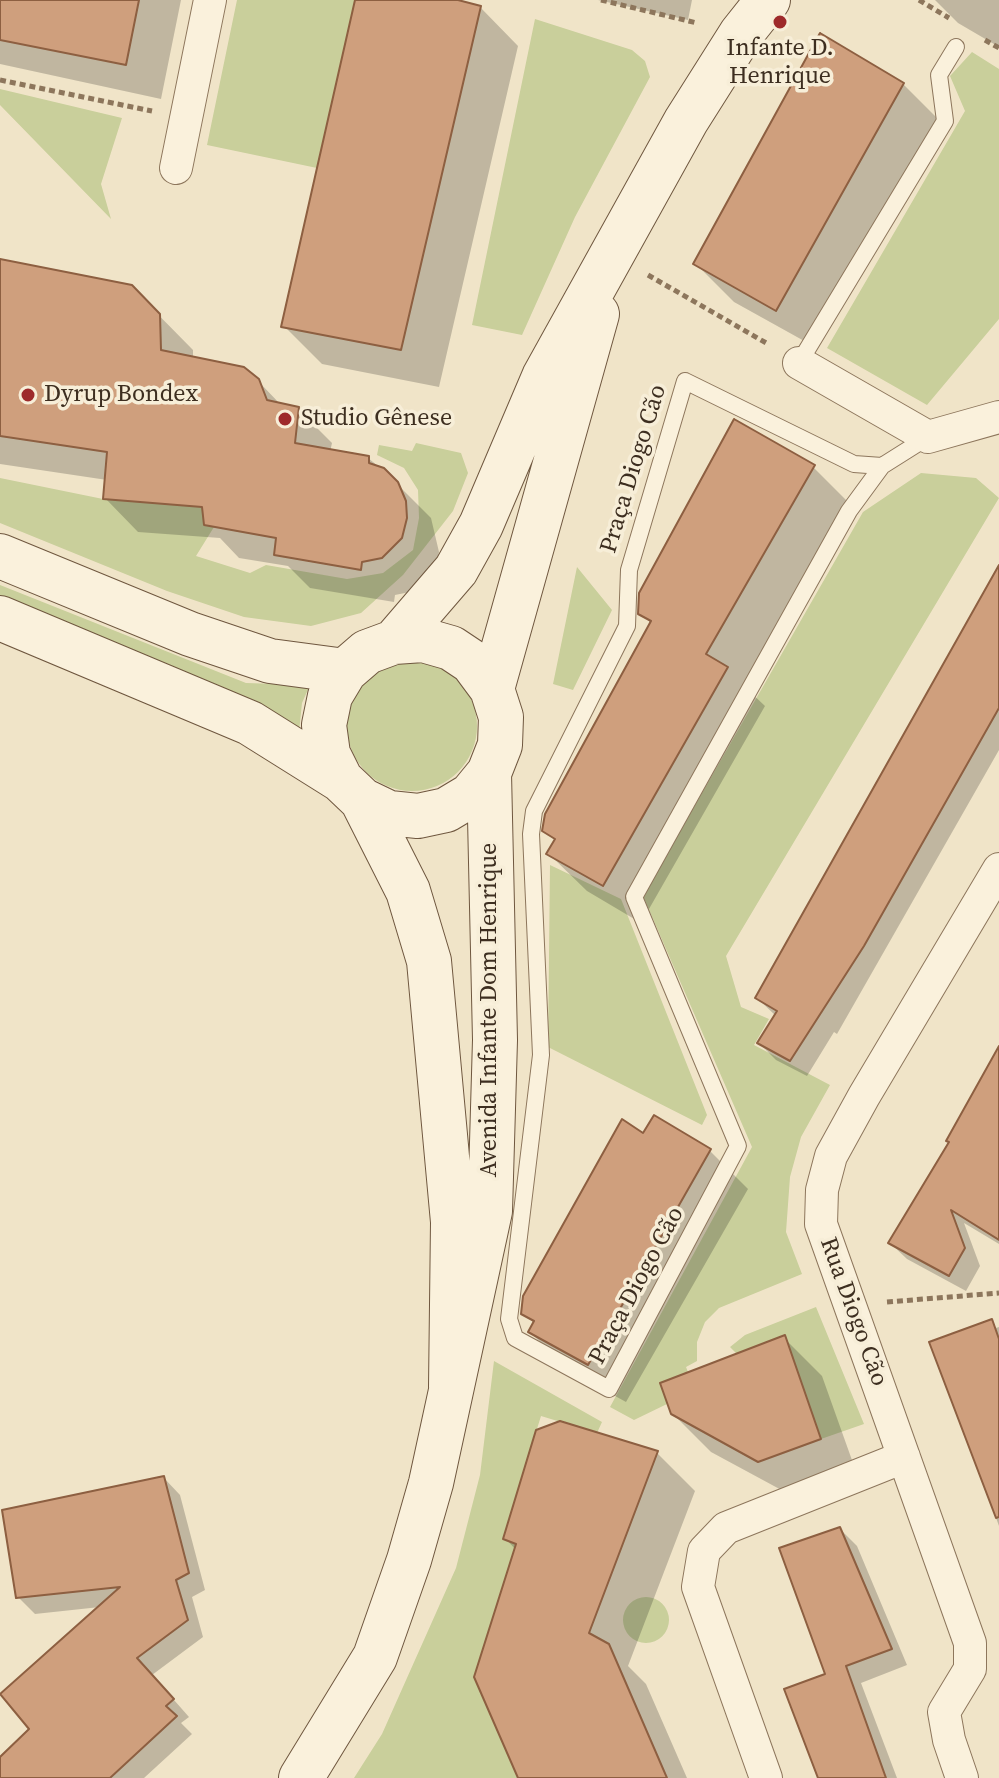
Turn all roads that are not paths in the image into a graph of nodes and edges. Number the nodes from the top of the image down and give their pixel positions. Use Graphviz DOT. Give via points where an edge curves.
graph roads {
  1 [pos="210,0"];
  2 [pos="768,0"];
  3 [pos="956,47"];
  4 [pos="176,168"];
  5 [pos="613,254"];
  6 [pos="799,363"];
  7 [pos="999,417"];
  8 [pos="928,437"];
  9 [pos="882,466"];
  10 [pos="0,556"];
  11 [pos="0,618"];
  12 [pos="394,642"];
  13 [pos="345,671"];
  14 [pos="492,689"];
  15 [pos="489,773"];
  16 [pos="352,790"];
  17 [pos="999,869"];
  18 [pos="451,1387"];
  19 [pos="904,1457"];
  20 [pos="301,1778"];
  21 [pos="766,1778"];
  22 [pos="962,1778"];
  1 -- 4 [label="street"];
  2 -- 5 [label="main road, Avenida Infante Dom Henrique" via="686,121"];
  3 -- 6 [label="lane" via="939,75 945,121"];
  5 -- 12 [label="main road, Avenida Infante Dom Henrique" via="544,377 481,525 456,570"];
  5 -- 14 [label="main road, Avenida Infante Dom Henrique"];
  6 -- 8 [label="street"];
  7 -- 8 [label="street"];
  8 -- 9 [label="lane, Praça Diogo Cão"];
  9 -- 9 [label="lane, Praça Diogo Cão" via="854,464 685,381 629,570 627,626 534,811 541,1055 509,1319 515,1338 609,1389 738,1146 634,897 849,511"];
  10 -- 13 [label="main road" via="270,661"];
  11 -- 16 [label="main road" via="250,723"];
  12 -- 13 [label="main road, Avenida Infante Dom Henrique" via="367,652"];
  12 -- 14 [label="main road, Avenida Infante Dom Henrique" via="423,640 451,648 472,662"];
  13 -- 16 [label="main road, Avenida Infante Dom Henrique" via="330,696 324,725 328,754"];
  14 -- 15 [label="main road, Avenida Infante Dom Henrique" via="501,717 500,745"];
  15 -- 16 [label="main road, Avenida Infante Dom Henrique" via="471,795 446,810 418,816 389,813"];
  15 -- 18 [label="main road, Avenida Infante Dom Henrique" via="495,1040 490,1211"];
  16 -- 18 [label="main road, Avenida Infante Dom Henrique" via="408,891 429,961 453,1222"];
  17 -- 19 [label="street, Rua Diogo Cão" via="831,1156 822,1190 821,1224"];
  18 -- 20 [label="main road, Avenida Infante Dom Henrique" via="431,1483 375,1657"];
  19 -- 21 [label="street" via="726,1528 704,1551 698,1587"];
  19 -- 22 [label="street, Rua Diogo Cão" via="970,1643 970,1669 944,1712"];
}
